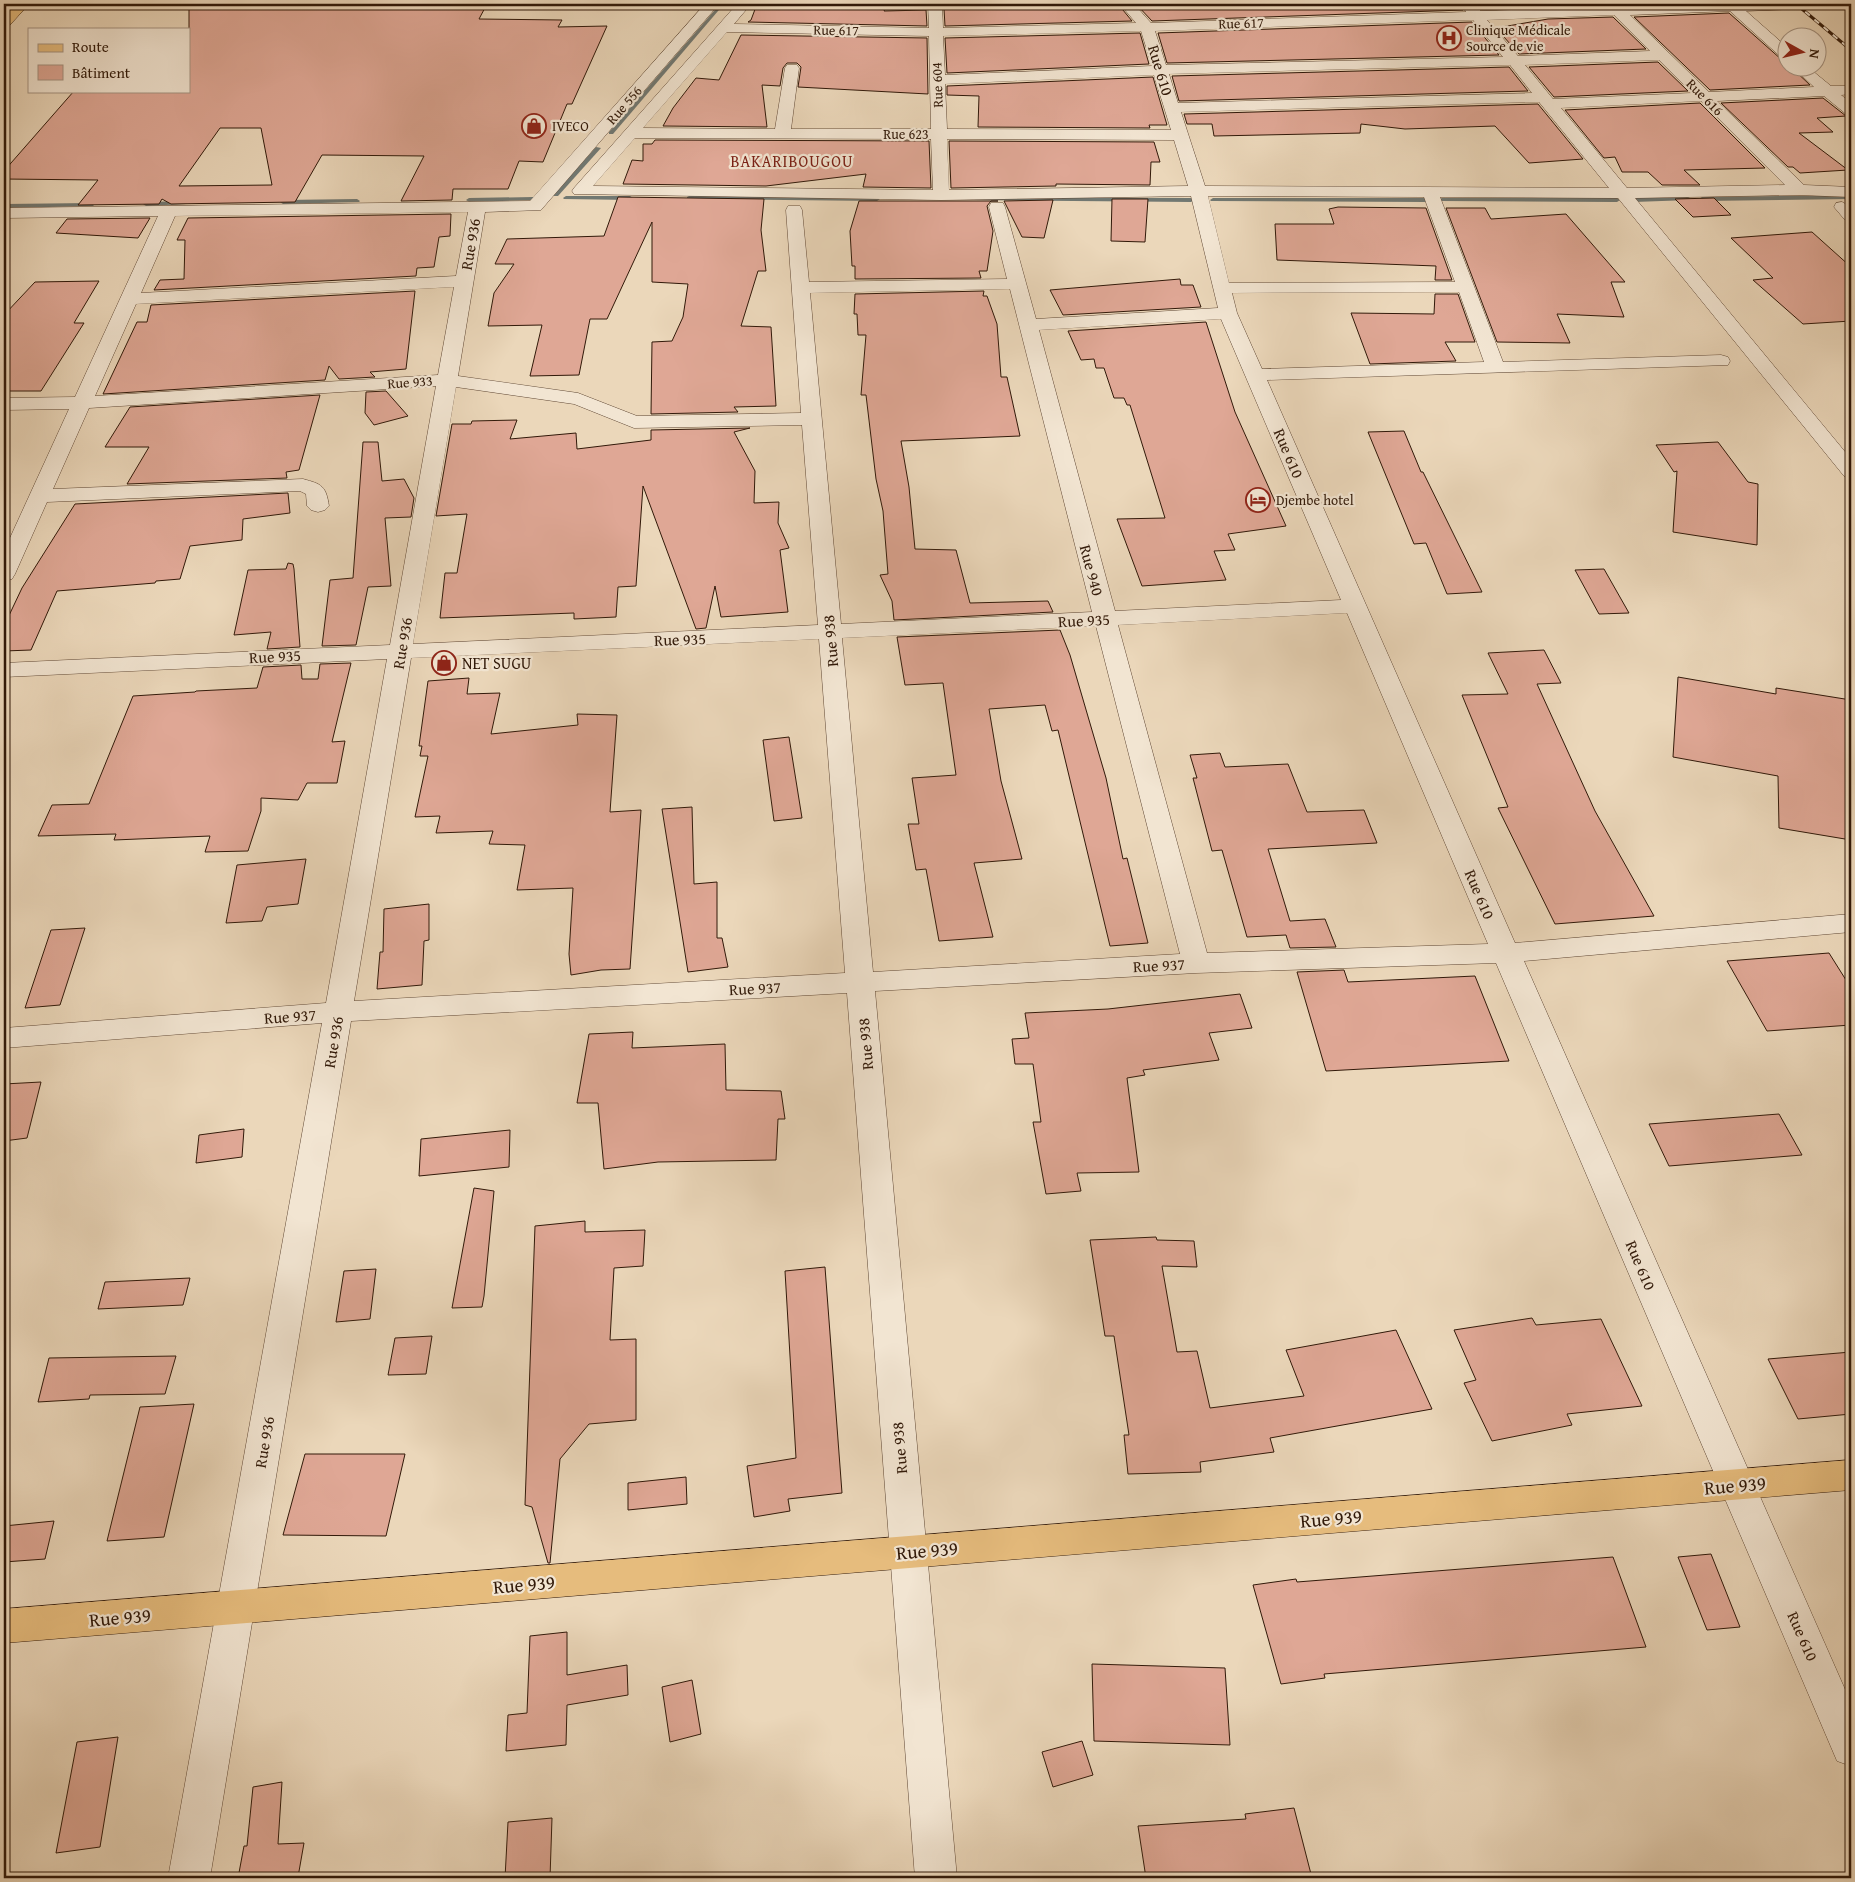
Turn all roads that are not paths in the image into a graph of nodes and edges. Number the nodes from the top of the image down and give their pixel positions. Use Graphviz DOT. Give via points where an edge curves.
graph roads {
  1 [pos="22,4"];
  2 [pos="712,4"];
  3 [pos="744,4"];
  4 [pos="935,4"];
  5 [pos="1127,4"];
  6 [pos="1819,4"];
  7 [pos="1731,5"];
  8 [pos="1615,7"];
  9 [pos="1471,10"];
  10 [pos="4,23"];
  11 [pos="1147,27"];
  12 [pos="724,28"];
  13 [pos="936,32"];
  14 [pos="1778,47"];
  15 [pos="1664,55"];
  16 [pos="1514,61"];
  17 [pos="792,68"];
  18 [pos="1161,70"];
  19 [pos="1812,78"];
  20 [pos="937,80"];
  21 [pos="1851,90"];
  22 [pos="1828,92"];
  23 [pos="1705,97"];
  24 [pos="1545,100"];
  25 [pos="1172,108"];
  26 [pos="1851,111"];
  27 [pos="782,134"];
  28 [pos="939,134"];
  29 [pos="1181,135"];
  30 [pos="628,137"];
  31 [pos="594,139"];
  32 [pos="1799,190"];
  33 [pos="1198,191"];
  34 [pos="1430,192"];
  35 [pos="1851,192"];
  36 [pos="1621,193"];
  37 [pos="941,195"];
  38 [pos="477,207"];
  39 [pos="996,207"];
  40 [pos="169,210"];
  41 [pos="794,210"];
  42 [pos="4,212"];
  43 [pos="464,281"];
  44 [pos="1017,284"];
  45 [pos="1466,287"];
  46 [pos="800,288"];
  47 [pos="129,299"];
  48 [pos="1225,300"];
  49 [pos="1028,325"];
  50 [pos="1721,362"];
  51 [pos="1496,368"];
  52 [pos="1255,375"];
  53 [pos="447,380"];
  54 [pos="82,402"];
  55 [pos="4,404"];
  56 [pos="812,419"];
  57 [pos="1851,472"];
  58 [pos="39,496"];
  59 [pos="318,506"];
  60 [pos="4,574"];
  61 [pos="1356,606"];
  62 [pos="1105,619"];
  63 [pos="830,633"];
  64 [pos="401,650"];
  65 [pos="4,670"];
  66 [pos="1851,923"];
  67 [pos="1506,953"];
  68 [pos="1196,963"];
  69 [pos="860,982"];
  70 [pos="338,1012"];
  71 [pos="4,1038"];
  72 [pos="1851,1475"];
  73 [pos="1737,1485"];
  74 [pos="908,1552"];
  75 [pos="236,1608"];
  76 [pos="4,1626"];
  77 [pos="1851,1747"];
  78 [pos="189,1878"];
  79 [pos="936,1878"];
  1 -- 10 [label="main road"];
  2 -- 31 [label="street, Rue 556"];
  3 -- 12 [label="street"];
  4 -- 13 [label="street, Rue 604"];
  5 -- 11 [label="street"];
  6 -- 7 [label="street, Rue 617"];
  7 -- 8 [label="street, Rue 617"];
  7 -- 14 [label="street"];
  8 -- 9 [label="street, Rue 617"];
  8 -- 15 [label="street, Rue 616"];
  9 -- 11 [label="street, Rue 617"];
  9 -- 16 [label="street"];
  11 -- 13 [label="street, Rue 617"];
  11 -- 18 [label="street, Rue 610"];
  12 -- 13 [label="street, Rue 617"];
  12 -- 30 [label="street"];
  13 -- 20 [label="street, Rue 604"];
  15 -- 16 [label="street"];
  15 -- 23 [label="street, Rue 616"];
  16 -- 18 [label="street"];
  16 -- 24 [label="street"];
  17 -- 27 [label="street"];
  18 -- 20 [label="street"];
  18 -- 25 [label="street, Rue 610"];
  19 -- 22 [label="street"];
  20 -- 28 [label="street, Rue 604"];
  21 -- 22 [label="street"];
  22 -- 23 [label="street"];
  22 -- 26 [label="street"];
  23 -- 24 [label="street"];
  23 -- 32 [label="street, Rue 616"];
  24 -- 25 [label="street"];
  24 -- 36 [label="street"];
  25 -- 29 [label="street, Rue 610"];
  27 -- 28 [label="street, Rue 623"];
  27 -- 30 [label="street, Rue 623"];
  28 -- 29 [label="street, Rue 623"];
  28 -- 37 [label="street, Rue 604"];
  29 -- 33 [label="street, Rue 610"];
  30 -- 31 [label="street, Rue 623"];
  30 -- 37 [label="street" via="580,191"];
  31 -- 38 [label="street, Rue 556" via="535,206"];
  32 -- 35 [label="street"];
  32 -- 36 [label="street"];
  33 -- 34 [label="street"];
  33 -- 37 [label="street"];
  33 -- 48 [label="street, Rue 610"];
  34 -- 36 [label="street"];
  34 -- 45 [label="street"];
  36 -- 57 [label="street"];
  38 -- 40 [label="street"];
  38 -- 43 [label="street, Rue 936"];
  39 -- 44 [label="street, Rue 940"];
  40 -- 42 [label="street"];
  40 -- 47 [label="street"];
  41 -- 46 [label="street, Rue 938"];
  43 -- 47 [label="street"];
  43 -- 53 [label="street, Rue 936"];
  44 -- 46 [label="street"];
  44 -- 49 [label="street, Rue 940"];
  45 -- 48 [label="street"];
  45 -- 51 [label="street"];
  46 -- 56 [label="street, Rue 938"];
  47 -- 54 [label="street"];
  48 -- 49 [label="street"];
  48 -- 52 [label="street, Rue 610"];
  49 -- 62 [label="street, Rue 940"];
  50 -- 51 [label="street"];
  51 -- 52 [label="street"];
  52 -- 61 [label="street, Rue 610"];
  53 -- 54 [label="street, Rue 933"];
  53 -- 56 [label="street, Rue 933" via="578,399 634,422"];
  53 -- 64 [label="street, Rue 936"];
  54 -- 55 [label="street, Rue 933"];
  54 -- 58 [label="street"];
  56 -- 63 [label="street, Rue 938"];
  58 -- 59 [label="street" via="303,485 316,491"];
  58 -- 60 [label="street"];
  61 -- 62 [label="street, Rue 935"];
  61 -- 67 [label="street, Rue 610"];
  62 -- 63 [label="street, Rue 935"];
  62 -- 68 [label="street, Rue 940"];
  63 -- 64 [label="street, Rue 935"];
  63 -- 69 [label="street, Rue 938"];
  64 -- 65 [label="street, Rue 935"];
  64 -- 70 [label="street, Rue 936"];
  66 -- 67 [label="street, Rue 937"];
  67 -- 68 [label="street, Rue 937"];
  67 -- 73 [label="street, Rue 610"];
  68 -- 69 [label="street, Rue 937"];
  69 -- 70 [label="street, Rue 937"];
  69 -- 74 [label="street, Rue 938"];
  70 -- 71 [label="street, Rue 937"];
  70 -- 75 [label="street, Rue 936"];
  72 -- 73 [label="main road, Rue 939"];
  73 -- 74 [label="main road, Rue 939"];
  73 -- 77 [label="street, Rue 610"];
  74 -- 75 [label="main road, Rue 939"];
  74 -- 79 [label="street, Rue 938"];
  75 -- 76 [label="main road, Rue 939"];
  75 -- 78 [label="street, Rue 936"];
}
